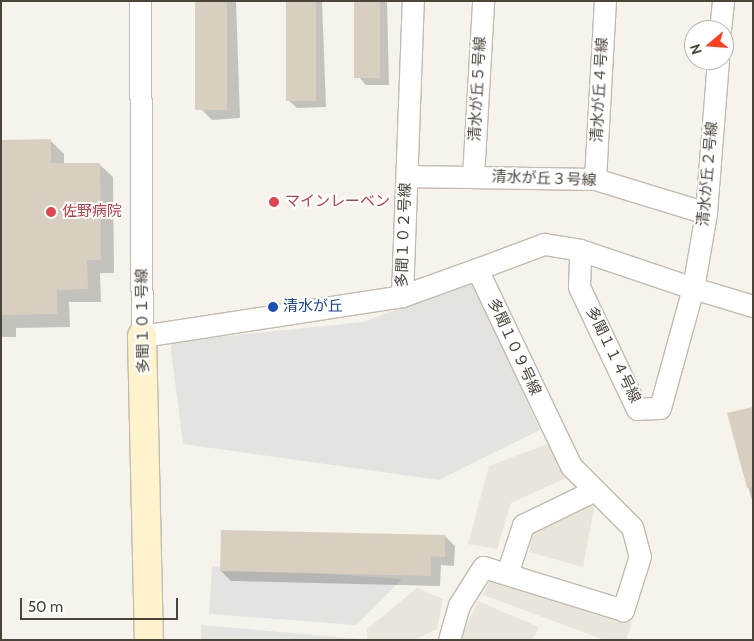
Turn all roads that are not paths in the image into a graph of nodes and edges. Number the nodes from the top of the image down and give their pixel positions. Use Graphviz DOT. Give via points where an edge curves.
graph roads {
  1 [pos="140,1"];
  2 [pos="413,1"];
  3 [pos="483,1"];
  4 [pos="605,1"];
  5 [pos="722,1"];
  6 [pos="721,20"];
  7 [pos="717,70"];
  8 [pos="406,176"];
  9 [pos="473,177"];
  10 [pos="595,179"];
  11 [pos="706,212"];
  12 [pos="580,250"];
  13 [pos="477,269"];
  14 [pos="693,288"];
  15 [pos="402,296"];
  16 [pos="753,306"];
  17 [pos="142,336"];
  18 [pos="595,490"];
  19 [pos="507,574"];
  20 [pos="149,640"];
  21 [pos="449,640"];
  1 -- 17 [label="street, 多聞１０１号線"];
  2 -- 8 [label="street, 多聞１０２号線"];
  3 -- 9 [label="street, 清水が丘５号線"];
  4 -- 10 [label="street, 清水が丘４号線"];
  5 -- 6 [label="street"];
  7 -- 11 [label="street, 清水が丘２号線"];
  8 -- 9 [label="street, 清水が丘３号線"];
  8 -- 15 [label="street, 多聞１０２号線"];
  9 -- 10 [label="street, 清水が丘３号線"];
  10 -- 11 [label="street, 清水が丘３号線"];
  11 -- 14 [label="street, 清水が丘２号線"];
  12 -- 13 [label="street" via="544,244"];
  12 -- 14 [label="street"];
  12 -- 14 [label="street, 多聞１１４号線" via="579,287 637,409 660,408"];
  13 -- 15 [label="street"];
  13 -- 18 [label="street, 多聞１０９号線" via="571,466"];
  14 -- 16 [label="street"];
  15 -- 17 [label="street, 多聞１０２号線"];
  17 -- 20 [label="street, 多聞１０１号線"];
  18 -- 19 [label="street" via="523,525"];
  18 -- 19 [label="street, 多聞１０９号線" via="632,528 640,556 623,610"];
  19 -- 21 [label="street, 多聞１０９号線" via="484,567 460,605"];
}
